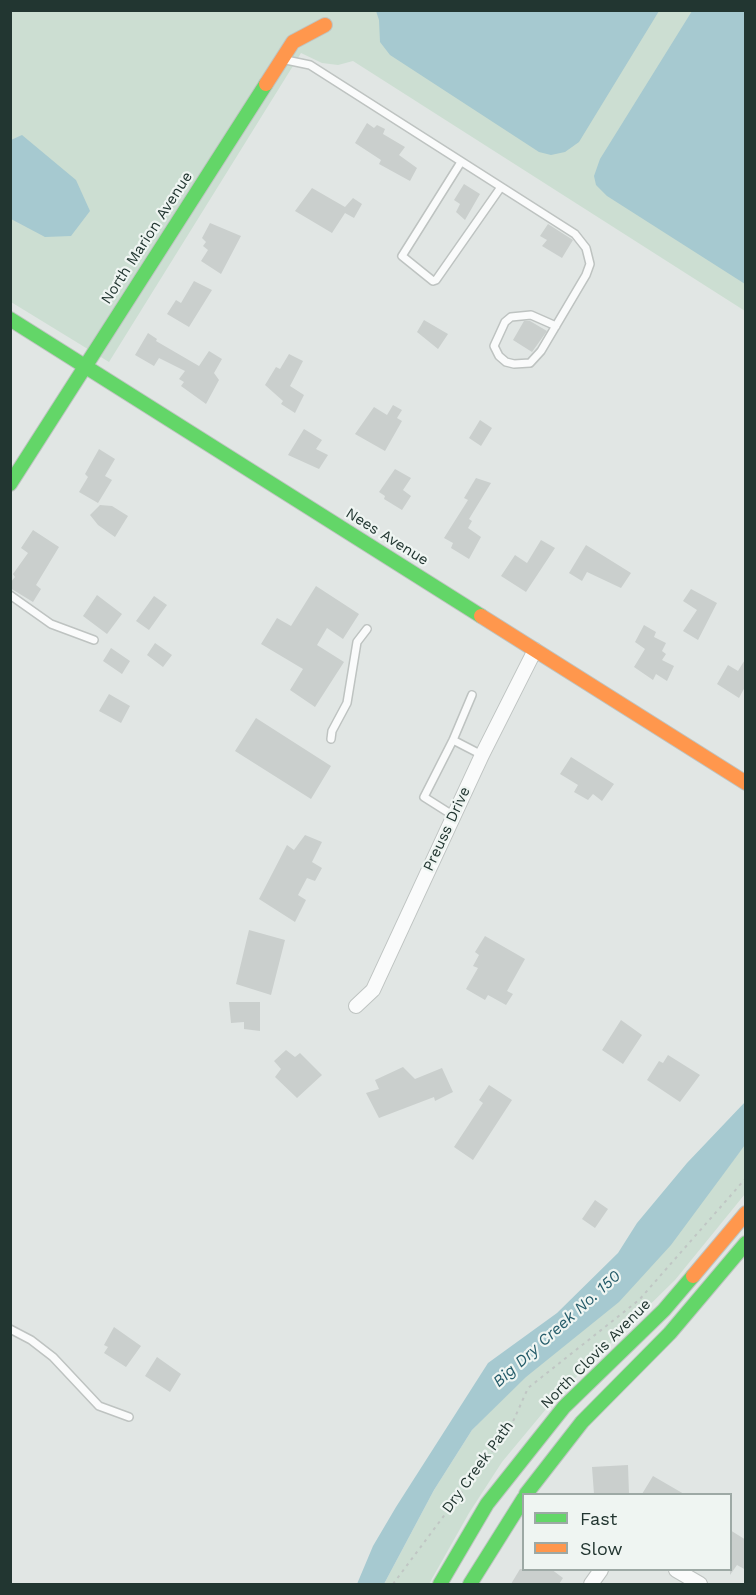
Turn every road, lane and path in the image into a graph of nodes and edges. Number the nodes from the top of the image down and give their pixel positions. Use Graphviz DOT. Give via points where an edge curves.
graph roads {
  1 [pos="326,21"];
  2 [pos="281,60"];
  3 [pos="461,162"];
  4 [pos="501,187"];
  5 [pos="10,319"];
  6 [pos="556,326"];
  7 [pos="84,366"];
  8 [pos="10,484"];
  9 [pos="10,595"];
  10 [pos="367,629"];
  11 [pos="94,640"];
  12 [pos="535,650"];
  13 [pos="472,694"];
  14 [pos="331,739"];
  15 [pos="453,741"];
  16 [pos="482,755"];
  17 [pos="746,783"];
  18 [pos="454,816"];
  19 [pos="356,1006"];
  20 [pos="746,1178"];
  21 [pos="746,1213"];
  22 [pos="746,1243"];
  23 [pos="10,1329"];
  24 [pos="129,1417"];
  25 [pos="527,1493"];
  26 [pos="522,1501"];
  27 [pos="600,1571"];
  28 [pos="679,1571"];
  29 [pos="393,1584"];
  30 [pos="440,1584"];
  31 [pos="470,1584"];
  32 [pos="591,1584"];
  33 [pos="700,1584"];
  1 -- 2 [label="main road, North Marion Avenue" via="292,42"];
  2 -- 3 [label="lane" via="294,59 310,65"];
  2 -- 7 [label="main road, North Marion Avenue"];
  3 -- 4 [label="lane"];
  3 -- 4 [label="lane" via="402,256 433,280"];
  4 -- 6 [label="lane" via="575,234 586,248 590,264 586,275"];
  5 -- 7 [label="main road, Nees Avenue"];
  6 -- 6 [label="lane" via="530,363 506,362 494,346 511,317 531,315"];
  7 -- 8 [label="main road, North Marion Avenue"];
  7 -- 12 [label="main road, Nees Avenue"];
  9 -- 11 [label="lane" via="51,624"];
  10 -- 14 [label="lane" via="357,642 347,704"];
  12 -- 16 [label="street, Preuss Drive"];
  12 -- 17 [label="main road, Nees Avenue"];
  13 -- 15 [label="lane"];
  15 -- 16 [label="lane"];
  15 -- 18 [label="lane" via="424,797"];
  16 -- 18 [label="street, Preuss Drive"];
  18 -- 19 [label="street, Preuss Drive" via="373,990"];
  20 -- 29 [label="path, Dry Creek Path" via="639,1300 528,1388 511,1426"];
  21 -- 30 [label="main road, North Clovis Avenue" via="664,1310 564,1407 488,1504"];
  22 -- 25 [label="main road" via="670,1333 582,1422"];
  23 -- 24 [label="lane" via="53,1358 99,1406"];
  26 -- 31 [label="main road"];
  27 -- 32 [label="street"];
  28 -- 33 [label="street"];
}
